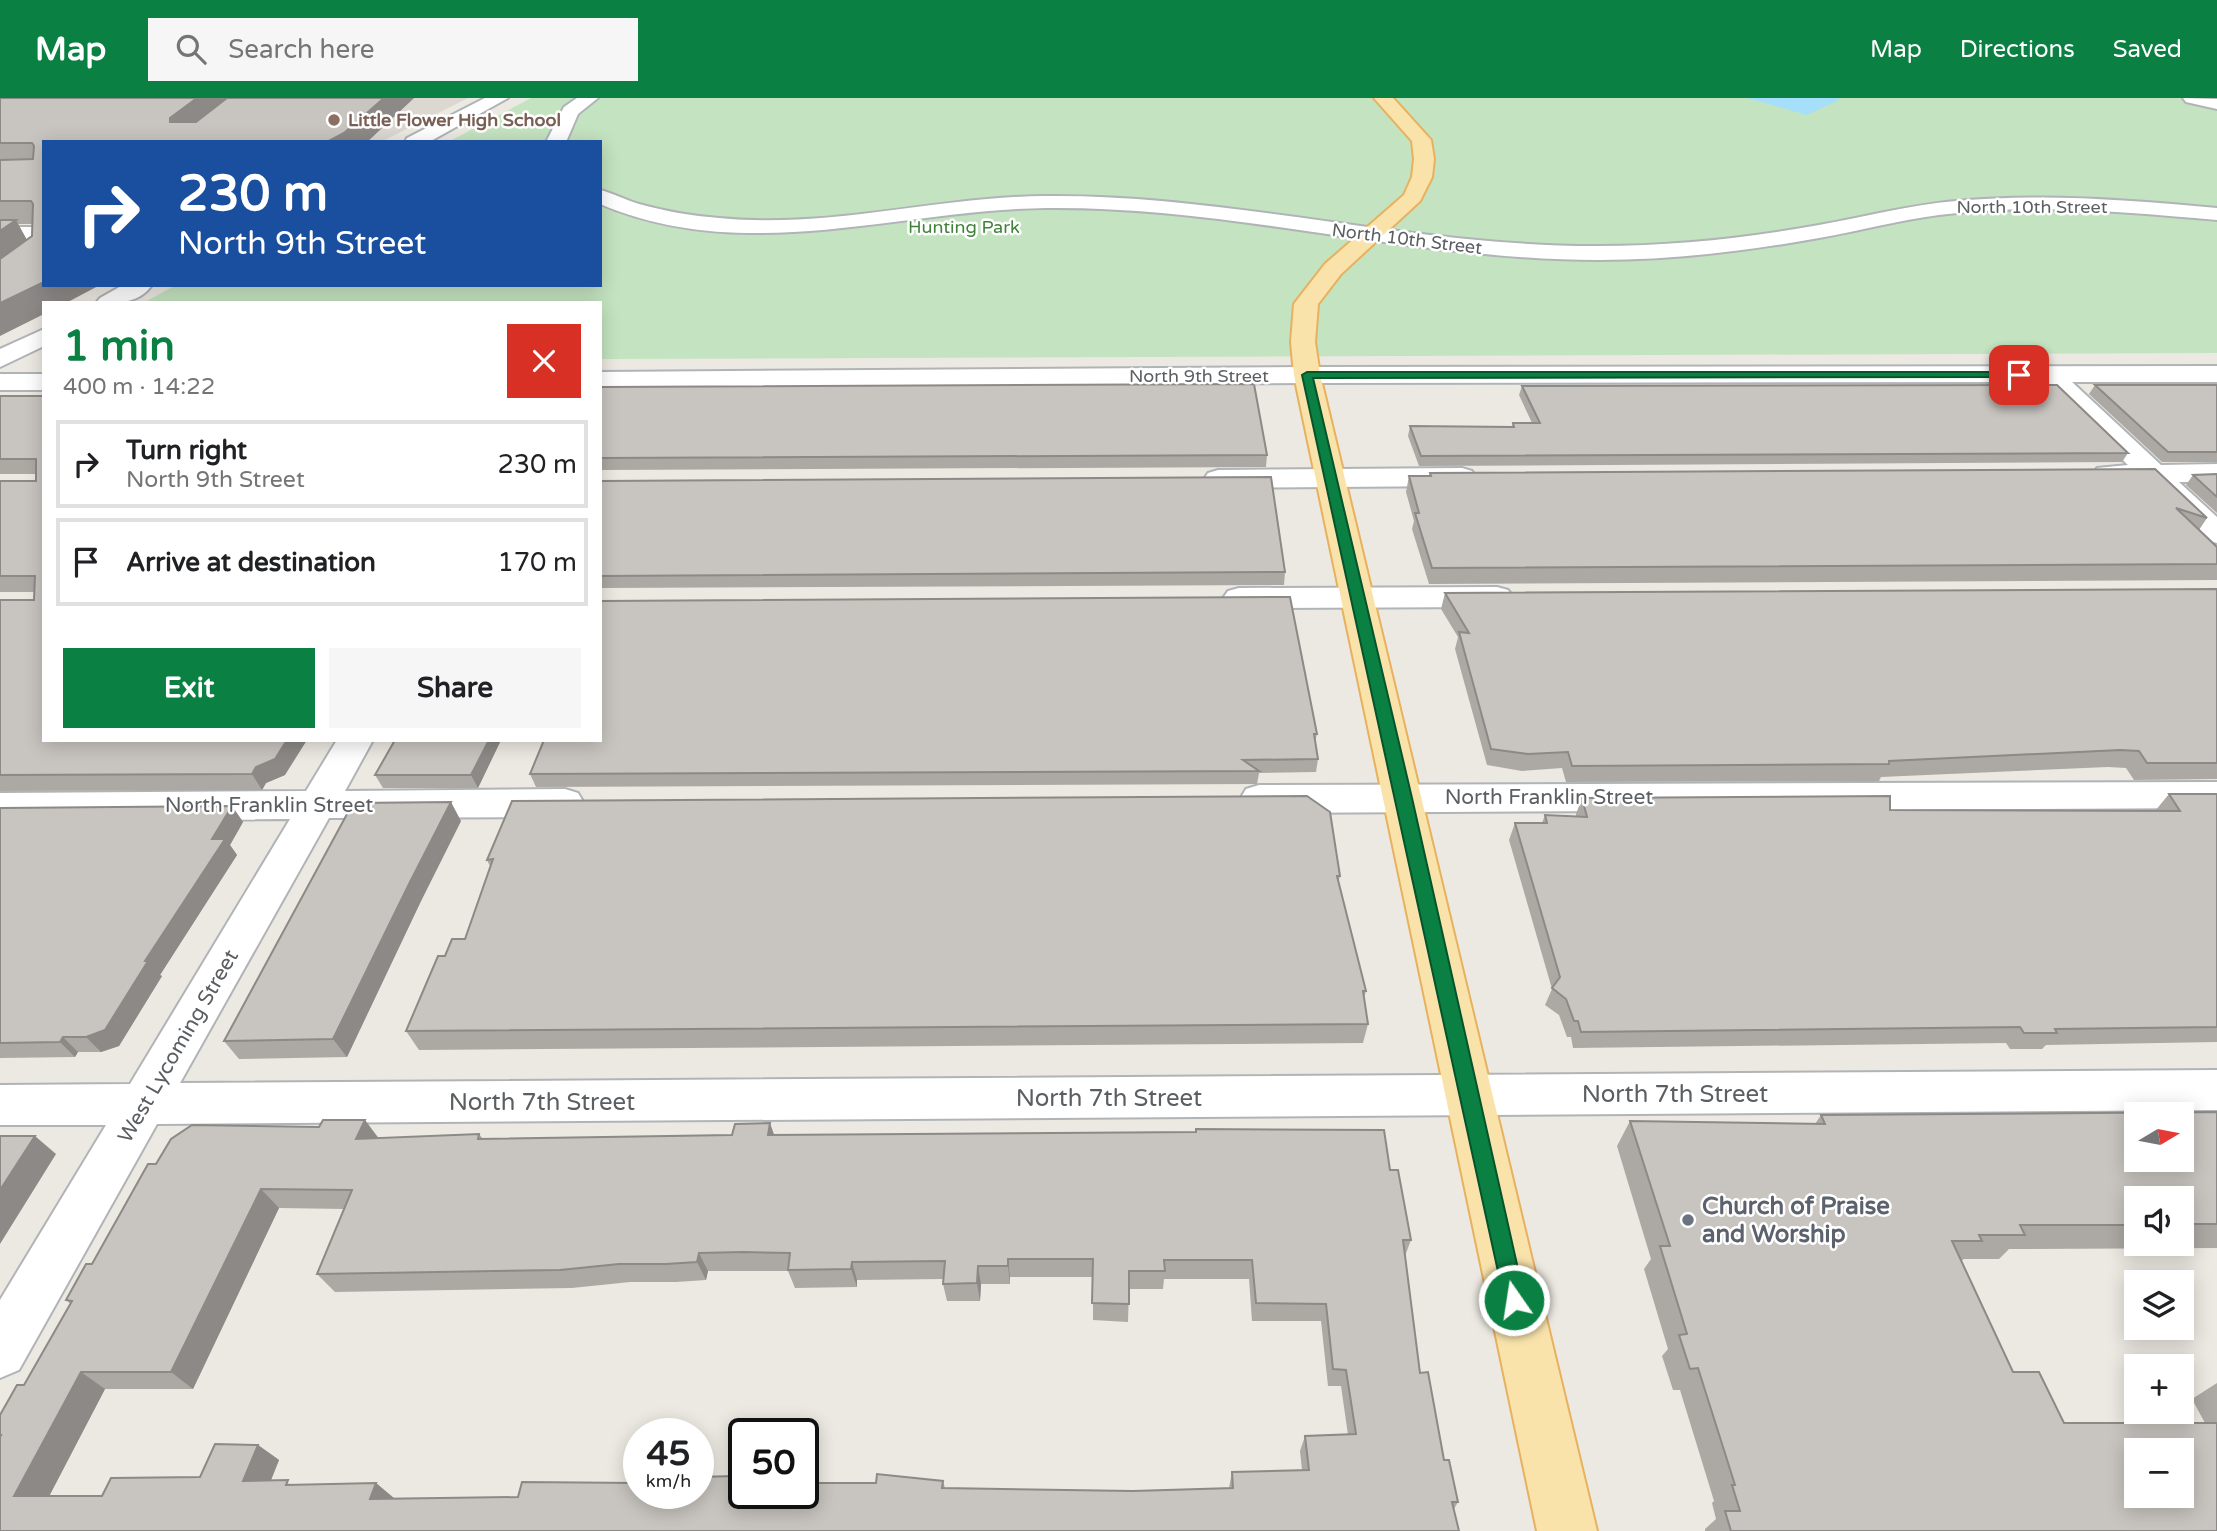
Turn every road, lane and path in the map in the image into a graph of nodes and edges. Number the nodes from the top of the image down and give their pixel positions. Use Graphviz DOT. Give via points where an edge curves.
graph roads {
  1 [pos="499,98"];
  2 [pos="589,98"];
  3 [pos="1383,98"];
  4 [pos="2192,98"];
  5 [pos="2217,104"];
  6 [pos="418,140"];
  7 [pos="557,140"];
  8 [pos="602,197"];
  9 [pos="2217,214"];
  10 [pos="0,234"];
  11 [pos="42,234"];
  12 [pos="1373,236"];
  13 [pos="137,287"];
  14 [pos="112,301"];
  15 [pos="35,341"];
  16 [pos="0,346"];
  17 [pos="0,359"];
  18 [pos="2217,374"];
  19 [pos="1307,375"];
  20 [pos="2050,375"];
  21 [pos="602,380"];
  22 [pos="0,382"];
  23 [pos="42,382"];
  24 [pos="2217,473"];
  25 [pos="2084,474"];
  26 [pos="2154,474"];
  27 [pos="1328,477"];
  28 [pos="1484,477"];
  29 [pos="1192,479"];
  30 [pos="2217,534"];
  31 [pos="1357,597"];
  32 [pos="1522,597"];
  33 [pos="1207,598"];
  34 [pos="354,742"];
  35 [pos="2217,795"];
  36 [pos="1404,798"];
  37 [pos="1223,799"];
  38 [pos="597,803"];
  39 [pos="318,804"];
  40 [pos="0,807"];
  41 [pos="2217,1090"];
  42 [pos="1468,1095"];
  43 [pos="144,1104"];
  44 [pos="0,1105"];
  45 [pos="0,1351"];
  46 [pos="1567,1531"];
  1 -- 6 [label="street"];
  2 -- 7 [label="street" via="570,111"];
  3 -- 12 [label="main road" via="1421,140 1424,159 1413,197"];
  4 -- 5 [label="street"];
  8 -- 12 [label="street, North 10th Street" via="694,222 750,228 807,228 985,205 1112,203"];
  9 -- 12 [label="street, North 10th Street" via="2086,204 1952,207 1732,245 1595,253 1511,251"];
  10 -- 11 [label="street"];
  12 -- 19 [label="main road" via="1333,269 1306,304 1303,342"];
  13 -- 14 [label="street"];
  15 -- 16 [label="street"];
  15 -- 17 [label="street"];
  18 -- 20 [label="street, North 9th Street"];
  19 -- 20 [label="street, North 9th Street"];
  19 -- 21 [label="street, North 9th Street"];
  19 -- 27 [label="main road"];
  20 -- 26 [label="street"];
  22 -- 23 [label="street"];
  24 -- 26 [label="street"];
  25 -- 26 [label="street"];
  26 -- 30 [label="street"];
  27 -- 28 [label="street"];
  27 -- 29 [label="street"];
  27 -- 31 [label="main road"];
  31 -- 32 [label="street"];
  31 -- 33 [label="street"];
  31 -- 36 [label="main road"];
  34 -- 39 [label="street, West Lycoming Street"];
  35 -- 36 [label="street, North Franklin Street"];
  36 -- 37 [label="street, North Franklin Street"];
  36 -- 42 [label="main road"];
  38 -- 39 [label="street, North Franklin Street"];
  39 -- 40 [label="street, North Franklin Street"];
  39 -- 43 [label="street, West Lycoming Street"];
  41 -- 42 [label="street, North 7th Street"];
  42 -- 43 [label="street, North 7th Street"];
  42 -- 46 [label="main road"];
  43 -- 44 [label="street, North 7th Street"];
  43 -- 45 [label="street, West Lycoming Street"];
}
